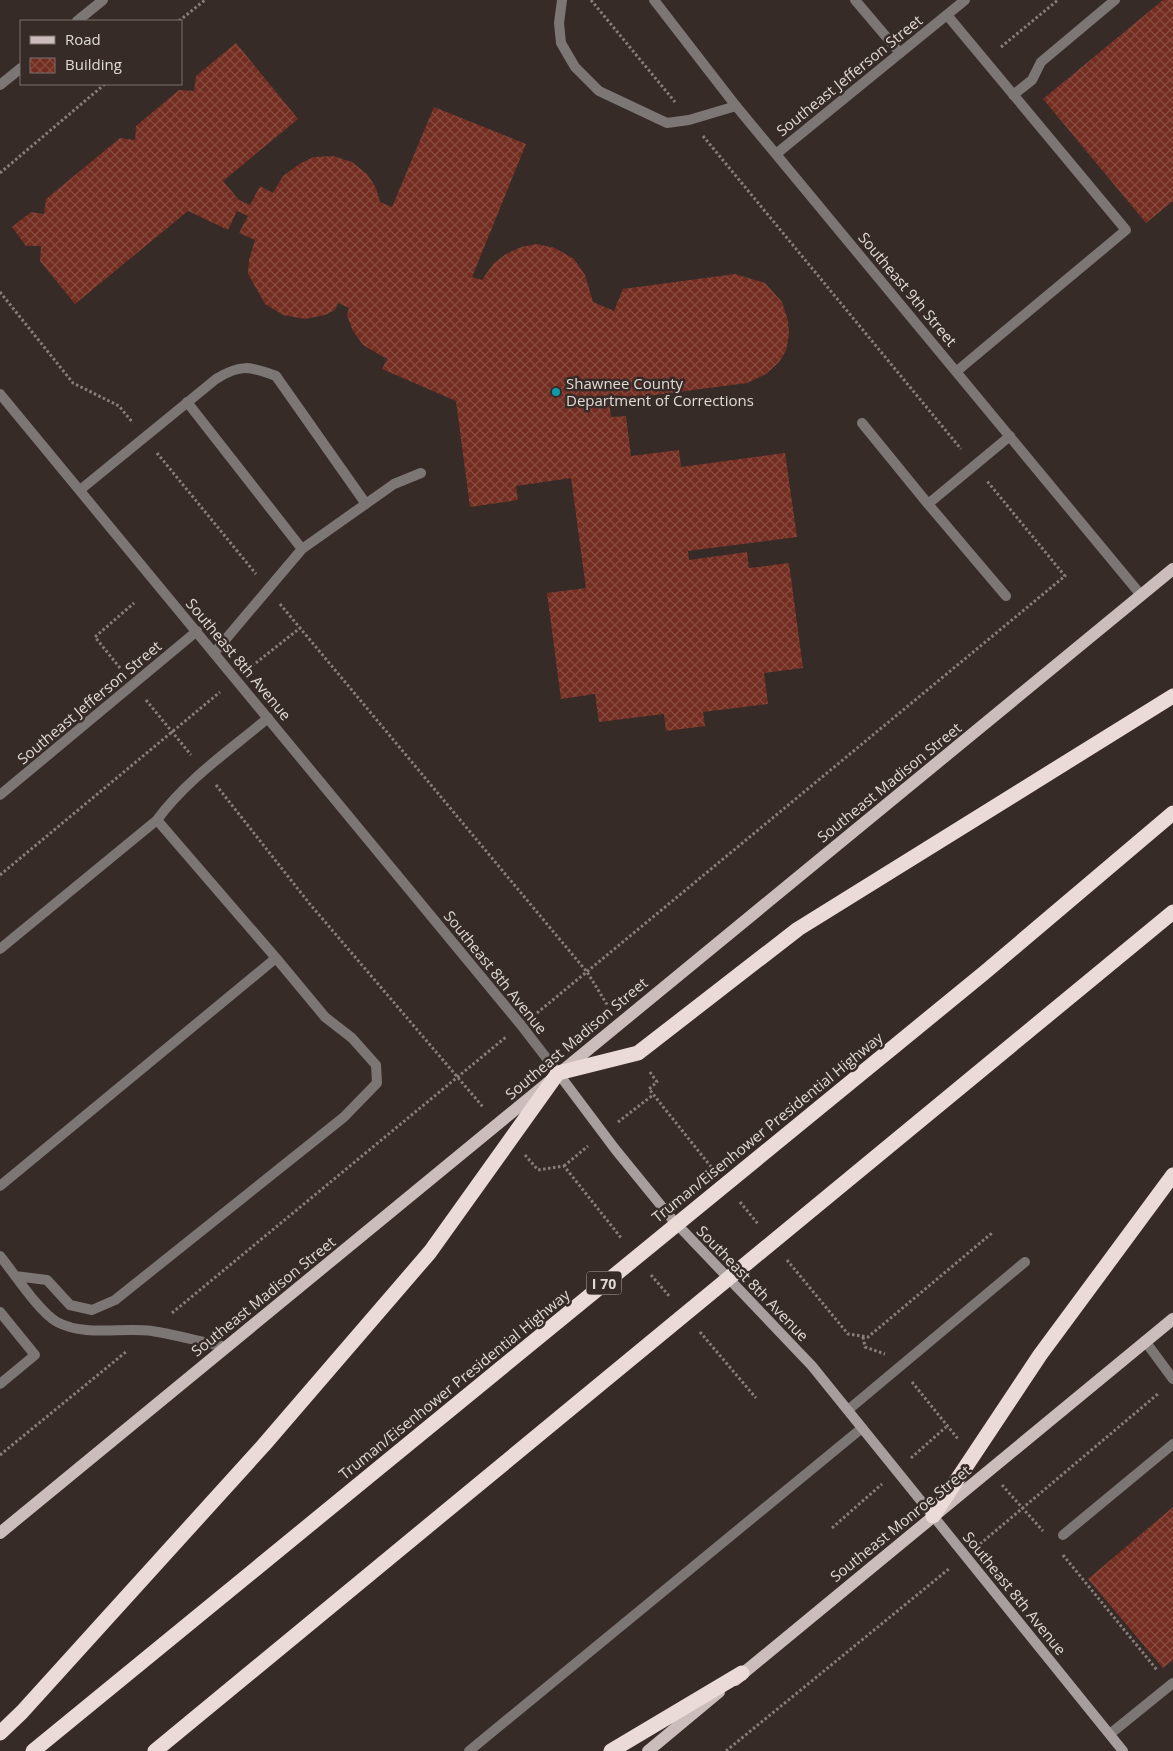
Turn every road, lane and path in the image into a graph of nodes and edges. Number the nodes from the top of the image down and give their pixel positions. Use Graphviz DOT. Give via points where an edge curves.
graph roads {
  1 [pos="103,0"];
  2 [pos="205,0"];
  3 [pos="562,0"];
  4 [pos="590,0"];
  5 [pos="654,0"];
  6 [pos="855,0"];
  7 [pos="965,0"];
  8 [pos="1058,0"];
  9 [pos="1116,0"];
  10 [pos="947,15"];
  11 [pos="78,20"];
  12 [pos="180,20"];
  13 [pos="900,53"];
  14 [pos="985,61"];
  15 [pos="20,69"];
  16 [pos="0,85"];
  17 [pos="104,85"];
  18 [pos="1013,95"];
  19 [pos="736,106"];
  20 [pos="690,120"];
  21 [pos="776,154"];
  22 [pos="0,173"];
  23 [pos="0,292"];
  24 [pos="957,371"];
  25 [pos="0,394"];
  26 [pos="187,402"];
  27 [pos="862,423"];
  28 [pos="1010,436"];
  29 [pos="144,437"];
  30 [pos="975,466"];
  31 [pos="421,473"];
  32 [pos="80,490"];
  33 [pos="366,504"];
  34 [pos="928,504"];
  35 [pos="302,549"];
  36 [pos="1173,569"];
  37 [pos="1065,576"];
  38 [pos="269,589"];
  39 [pos="1006,596"];
  40 [pos="1141,596"];
  41 [pos="134,604"];
  42 [pos="300,628"];
  43 [pos="197,632"];
  44 [pos="214,653"];
  45 [pos="236,679"];
  46 [pos="133,684"];
  47 [pos="1173,696"];
  48 [pos="268,718"];
  49 [pos="172,732"];
  50 [pos="204,771"];
  51 [pos="0,795"];
  52 [pos="1173,813"];
  53 [pos="157,820"];
  54 [pos="0,875"];
  55 [pos="1173,912"];
  56 [pos="0,949"];
  57 [pos="276,958"];
  58 [pos="587,972"];
  59 [pos="558,1073"];
  60 [pos="657,1082"];
  61 [pos="498,1124"];
  62 [pos="511,1139"];
  63 [pos="716,1173"];
  64 [pos="1173,1176"];
  65 [pos="1,1185"];
  66 [pos="735,1195"];
  67 [pos="759,1225"];
  68 [pos="992,1233"];
  69 [pos="624,1241"];
  70 [pos="0,1256"];
  71 [pos="784,1256"];
  72 [pos="1026,1262"];
  73 [pos="648,1270"];
  74 [pos="15,1276"];
  75 [pos="673,1300"];
  76 [pos="0,1312"];
  77 [pos="1173,1319"];
  78 [pos="698,1330"];
  79 [pos="1145,1341"];
  80 [pos="226,1347"];
  81 [pos="1173,1379"];
  82 [pos="0,1384"];
  83 [pos="756,1398"];
  84 [pos="848,1410"];
  85 [pos="862,1428"];
  86 [pos="1173,1444"];
  87 [pos="1024,1508"];
  88 [pos="933,1516"];
  89 [pos="0,1533"];
  90 [pos="1063,1535"];
  91 [pos="1049,1539"];
  92 [pos="1062,1554"];
  93 [pos="742,1673"];
  94 [pos="1171,1684"];
  95 [pos="0,1733"];
  96 [pos="1110,1734"];
  97 [pos="33,1751"];
  98 [pos="155,1751"];
  99 [pos="469,1751"];
  100 [pos="611,1751"];
  101 [pos="648,1751"];
  102 [pos="1123,1751"];
  1 -- 11 [label="street"];
  2 -- 12 [label="path"];
  3 -- 20 [label="street" via="561,43 590,85 667,123"];
  4 -- 20 [label="path"];
  5 -- 19 [label="street, Southeast 9th Street"];
  6 -- 13 [label="street"];
  7 -- 10 [label="street, Southeast Jefferson Street"];
  8 -- 14 [label="path"];
  9 -- 18 [label="street" via="1041,62 1032,80"];
  10 -- 13 [label="street, Southeast Jefferson Street"];
  10 -- 14 [label="street"];
  13 -- 21 [label="street, Southeast Jefferson Street"];
  14 -- 18 [label="street"];
  15 -- 16 [label="street"];
  17 -- 22 [label="path"];
  18 -- 24 [label="street" via="1126,230"];
  19 -- 20 [label="street"];
  19 -- 21 [label="street, Southeast 9th Street"];
  20 -- 30 [label="path"];
  21 -- 24 [label="street, Southeast 9th Street"];
  23 -- 29 [label="path" via="73,383 119,406"];
  24 -- 28 [label="street, Southeast 9th Street"];
  25 -- 32 [label="street, Southeast 8th Avenue"];
  26 -- 29 [label="street"];
  26 -- 33 [label="street" via="229,371 254,368 276,376"];
  26 -- 35 [label="street"];
  27 -- 34 [label="street"];
  28 -- 30 [label="street"];
  28 -- 40 [label="street, Southeast 9th Street"];
  29 -- 32 [label="street"];
  29 -- 38 [label="path"];
  30 -- 34 [label="street"];
  30 -- 37 [label="path"];
  31 -- 33 [label="street" via="394,484"];
  32 -- 43 [label="street, Southeast 8th Avenue"];
  33 -- 35 [label="street"];
  34 -- 39 [label="street"];
  35 -- 38 [label="street"];
  36 -- 40 [label="main road, Southeast Madison Street"];
  38 -- 42 [label="path"];
  38 -- 44 [label="street"];
  40 -- 59 [label="main road, Southeast Madison Street"];
  41 -- 46 [label="path" via="95,637"];
  42 -- 45 [label="path"];
  42 -- 58 [label="path"];
  43 -- 44 [label="street, Southeast 8th Avenue"];
  43 -- 46 [label="street, Southeast Jefferson Street"];
  44 -- 45 [label="street, Southeast 8th Avenue"];
  45 -- 48 [label="street, Southeast 8th Avenue"];
  45 -- 49 [label="path"];
  46 -- 49 [label="path"];
  46 -- 51 [label="street, Southeast Jefferson Street"];
  47 -- 59 [label="highway" via="798,929 638,1053"];
  48 -- 50 [label="street"];
  48 -- 59 [label="street, Southeast 8th Avenue"];
  49 -- 50 [label="path"];
  49 -- 54 [label="path"];
  50 -- 53 [label="street" via="168,804"];
  50 -- 61 [label="path" via="309,903"];
  52 -- 97 [label="highway, Truman/Eisenhower Presidential Highway / I 70" via="984,973"];
  53 -- 56 [label="street"];
  53 -- 57 [label="street"];
  55 -- 98 [label="highway"];
  57 -- 65 [label="street"];
  57 -- 74 [label="street" via="325,1017 352,1038 376,1065 377,1083 344,1116 115,1300 92,1310 70,1305 47,1280"];
  59 -- 61 [label="main road, Southeast Madison Street"];
  59 -- 62 [label="highway"];
  59 -- 84 [label="main road, Southeast 8th Avenue" via="672,1219 812,1366"];
  60 -- 63 [label="path" via="649,1089"];
  61 -- 80 [label="main road, Southeast Madison Street"];
  62 -- 69 [label="path" via="538,1170 564,1166"];
  62 -- 95 [label="highway" via="430,1252 270,1438"];
  64 -- 88 [label="highway" via="1040,1355"];
  66 -- 67 [label="path"];
  68 -- 71 [label="path" via="868,1337 848,1334"];
  70 -- 74 [label="street"];
  72 -- 84 [label="street"];
  73 -- 75 [label="path"];
  74 -- 80 [label="street" via="56,1321 69,1326 109,1331 150,1331"];
  76 -- 82 [label="street" via="35,1355"];
  77 -- 79 [label="main road, Southeast Monroe Street"];
  78 -- 83 [label="path"];
  79 -- 81 [label="street"];
  79 -- 88 [label="main road, Southeast Monroe Street"];
  80 -- 89 [label="main road, Southeast Madison Street"];
  84 -- 85 [label="main road, Southeast 8th Avenue"];
  85 -- 88 [label="main road, Southeast 8th Avenue"];
  85 -- 99 [label="street"];
  86 -- 90 [label="street"];
  87 -- 91 [label="path"];
  88 -- 93 [label="main road, Southeast Monroe Street"];
  88 -- 96 [label="main road, Southeast 8th Avenue"];
  92 -- 94 [label="path"];
  93 -- 100 [label="highway"];
  93 -- 101 [label="main road, Southeast Monroe Street"];
  94 -- 96 [label="street"];
  96 -- 102 [label="main road, Southeast 8th Avenue"];
}
